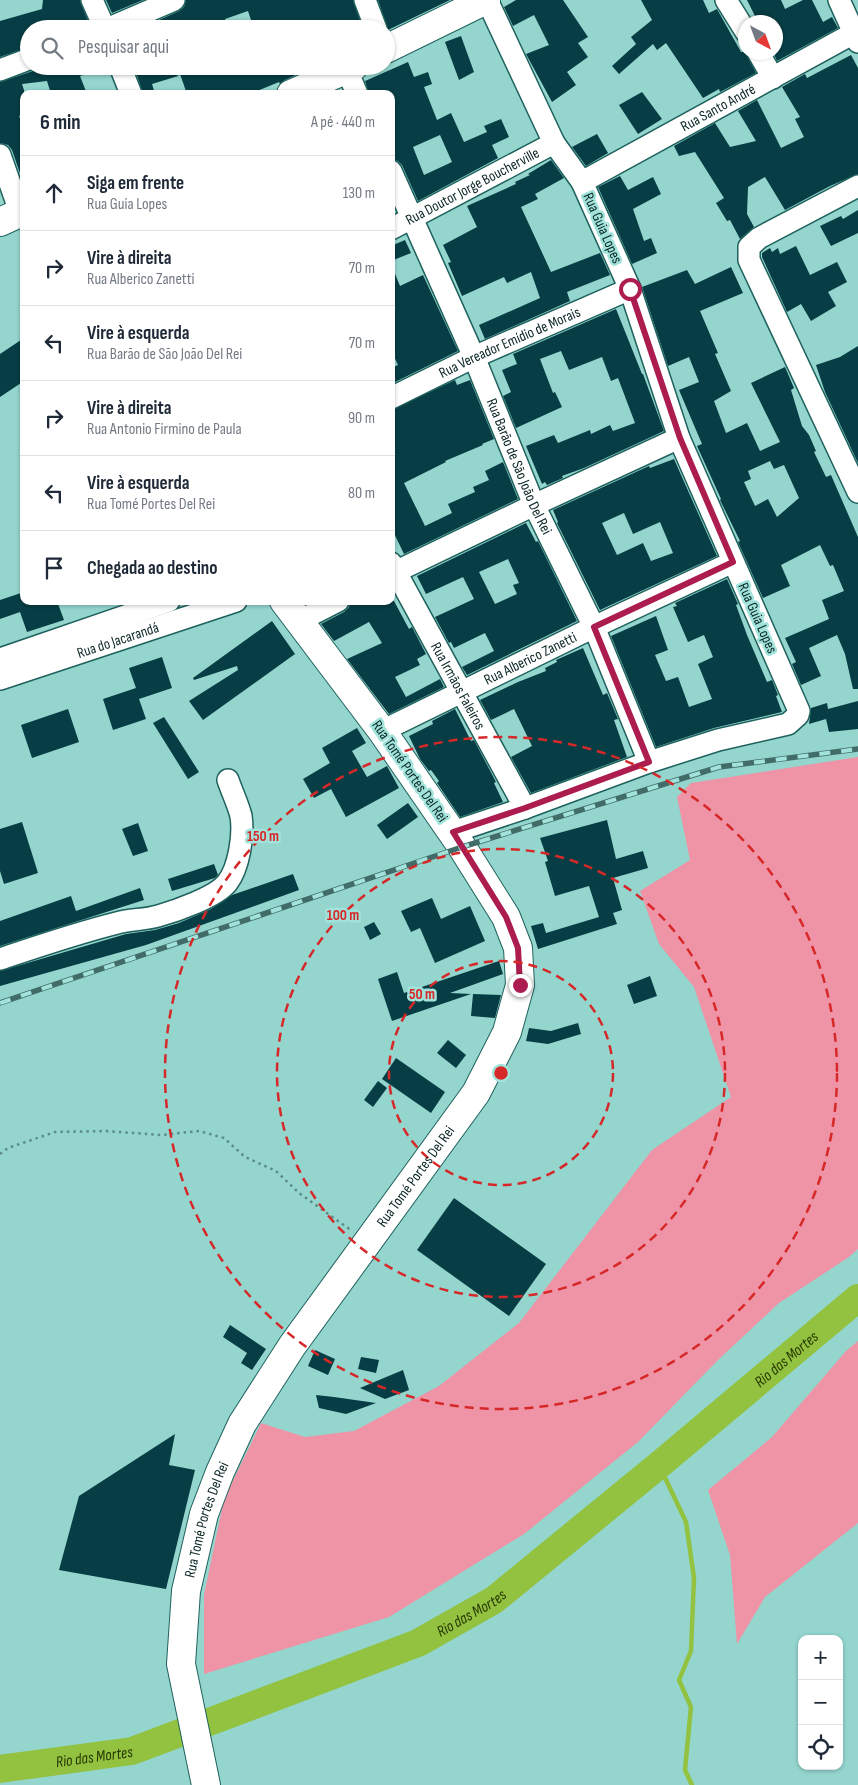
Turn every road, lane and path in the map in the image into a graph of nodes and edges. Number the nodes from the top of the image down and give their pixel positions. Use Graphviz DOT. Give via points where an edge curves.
graph roads {
  1 [pos="92,0"];
  2 [pos="174,0"];
  3 [pos="365,0"];
  4 [pos="487,0"];
  5 [pos="726,0"];
  6 [pos="839,0"];
  7 [pos="738,19"];
  8 [pos="102,20"];
  9 [pos="127,20"];
  10 [pos="373,20"];
  11 [pos="856,38"];
  12 [pos="395,45"];
  13 [pos="763,60"];
  14 [pos="20,62"];
  15 [pos="0,70"];
  16 [pos="123,75"];
  17 [pos="353,77"];
  18 [pos="773,78"];
  19 [pos="129,90"];
  20 [pos="306,90"];
  21 [pos="554,144"];
  22 [pos="0,155"];
  23 [pos="395,180"];
  24 [pos="582,182"];
  25 [pos="858,186"];
  26 [pos="17,217"];
  27 [pos="412,219"];
  28 [pos="395,227"];
  29 [pos="630,289"];
  30 [pos="474,356"];
  31 [pos="395,396"];
  32 [pos="680,438"];
  33 [pos="858,492"];
  34 [pos="534,505"];
  35 [pos="733,562"];
  36 [pos="395,569"];
  37 [pos="395,573"];
  38 [pos="162,605"];
  39 [pos="219,605"];
  40 [pos="320,605"];
  41 [pos="292,611"];
  42 [pos="594,627"];
  43 [pos="115,630"];
  44 [pos="0,658"];
  45 [pos="33,658"];
  46 [pos="0,679"];
  47 [pos="462,690"];
  48 [pos="382,731"];
  49 [pos="649,762"];
  50 [pos="228,780"];
  51 [pos="525,808"];
  52 [pos="453,832"];
  53 [pos="0,960"];
  54 [pos="0,1154"];
  55 [pos="368,1242"];
  56 [pos="206,1785"];
  1 -- 8 [label="street"];
  2 -- 9 [label="street"];
  3 -- 10 [label="street"];
  4 -- 12 [label="main road"];
  4 -- 21 [label="street, Rua Guia Lopes"];
  5 -- 7 [label="street"];
  6 -- 11 [label="street"];
  11 -- 18 [label="street, Rua Santo André"];
  13 -- 18 [label="street"];
  14 -- 15 [label="street"];
  16 -- 19 [label="street"];
  17 -- 20 [label="main road"];
  18 -- 24 [label="street, Rua Santo André"];
  21 -- 24 [label="street, Rua Guia Lopes"];
  21 -- 27 [label="street, Rua Doutor Jorge Boucherville"];
  22 -- 26 [label="street"];
  23 -- 27 [label="street, Rua Barão de São João Del Rei"];
  24 -- 29 [label="street, Rua Guia Lopes"];
  25 -- 33 [label="street" via="758,238 749,247 749,260"];
  27 -- 28 [label="street, Rua Doutor Jorge Boucherville"];
  27 -- 30 [label="street, Rua Barão de São João Del Rei"];
  29 -- 30 [label="street, Rua Vereador Emídio de Morais"];
  29 -- 32 [label="street, Rua Guia Lopes"];
  30 -- 31 [label="street, Rua Vereador Emídio de Morais"];
  30 -- 34 [label="street, Rua Barão de São João Del Rei"];
  32 -- 34 [label="street"];
  32 -- 35 [label="street, Rua Guia Lopes"];
  34 -- 36 [label="street"];
  34 -- 42 [label="street, Rua Barão de São João Del Rei"];
  35 -- 42 [label="street, Rua Alberico Zanetti"];
  35 -- 49 [label="street, Rua Guia Lopes" via="797,704 798,715 788,724 718,740"];
  37 -- 47 [label="street, Rua Irmãos Faleiros"];
  38 -- 43 [label="street, Rua do Jacarandá"];
  39 -- 43 [label="street, Rua do Jacarandá"];
  40 -- 41 [label="street"];
  41 -- 48 [label="main road, Rua Tomé Portes Del Rei"];
  42 -- 47 [label="street, Rua Alberico Zanetti"];
  42 -- 49 [label="street, Rua Barão de São João Del Rei"];
  43 -- 45 [label="street, Rua do Jacarandá"];
  44 -- 45 [label="street, Rua do Jacarandá"];
  45 -- 46 [label="street, Rua do Jacarandá"];
  47 -- 48 [label="street, Rua Alberico Zanetti"];
  47 -- 51 [label="street, Rua Irmãos Faleiros"];
  48 -- 52 [label="main road, Rua Tomé Portes Del Rei"];
  49 -- 51 [label="street"];
  50 -- 53 [label="street" via="241,816 241,844 227,883 184,907 77,933"];
  51 -- 52 [label="street"];
  52 -- 55 [label="main road, Rua Tomé Portes Del Rei" via="506,917 518,948 520,985 507,1032 476,1093"];
  54 -- 55 [label="path" via="8,1148 55,1132 161,1135 199,1131 224,1138 245,1157 276,1171 326,1214"];
  55 -- 56 [label="main road, Rua Tomé Portes Del Rei" via="242,1424 204,1514 186,1591 181,1664"];
}
